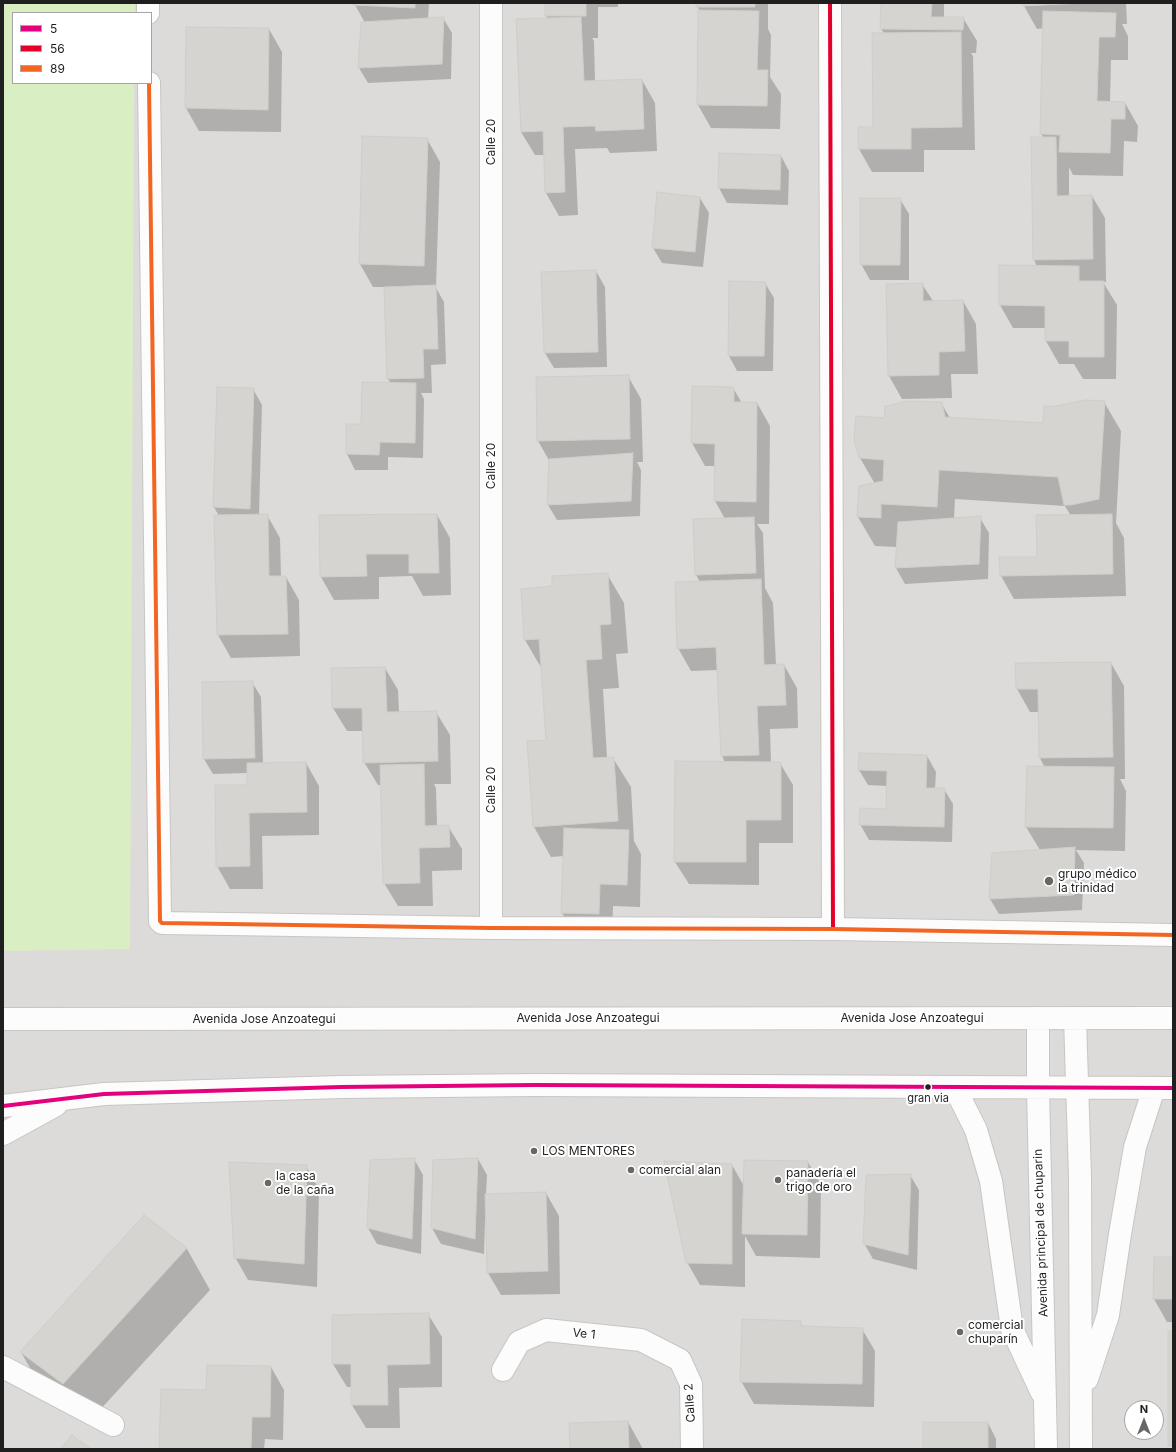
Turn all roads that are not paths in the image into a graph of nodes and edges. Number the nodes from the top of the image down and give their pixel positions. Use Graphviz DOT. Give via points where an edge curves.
graph roads {
  1 [pos="491,3"];
  2 [pos="830,3"];
  3 [pos="149,84"];
  4 [pos="491,928"];
  5 [pos="833,929"];
  6 [pos="1173,935"];
  7 [pos="1038,1018"];
  8 [pos="1075,1018"];
  9 [pos="1173,1018"];
  10 [pos="3,1019"];
  11 [pos="955,1088"];
  12 [pos="1038,1088"];
  13 [pos="1078,1088"];
  14 [pos="1163,1088"];
  15 [pos="67,1099"];
  16 [pos="3,1106"];
  17 [pos="3,1134"];
  18 [pos="680,1360"];
  19 [pos="3,1367"];
  20 [pos="503,1370"];
  21 [pos="1081,1397"];
  22 [pos="1046,1402"];
  23 [pos="113,1425"];
  24 [pos="692,1449"];
  25 [pos="1046,1449"];
  26 [pos="1081,1449"];
  1 -- 4 [label="street, Calle 20"];
  2 -- 5 [label="street"];
  3 -- 4 [label="street" via="160,921 165,924"];
  4 -- 5 [label="street"];
  5 -- 6 [label="street"];
  7 -- 8 [label="street, Avenida Jose Anzoategui"];
  7 -- 10 [label="street, Avenida Jose Anzoategui"];
  7 -- 12 [label="street, Avenida principal de chuparin"];
  8 -- 9 [label="street, Avenida Jose Anzoategui"];
  8 -- 13 [label="street"];
  11 -- 12 [label="street"];
  11 -- 15 [label="street" via="535,1085 349,1087 104,1094"];
  11 -- 22 [label="street" via="976,1130 991,1181 1012,1329"];
  12 -- 13 [label="street"];
  12 -- 22 [label="street, Avenida principal de chuparin"];
  13 -- 14 [label="street"];
  13 -- 21 [label="street"];
  14 -- 21 [label="street" via="1135,1147 1108,1315"];
  15 -- 16 [label="street"];
  15 -- 17 [label="street"];
  18 -- 20 [label="street, Ve 1" via="641,1340 546,1330 519,1342"];
  18 -- 24 [label="street, Calle 2" via="691,1384"];
  19 -- 23 [label="street"];
  21 -- 26 [label="street"];
  22 -- 25 [label="street, Avenida principal de chuparin"];
}
